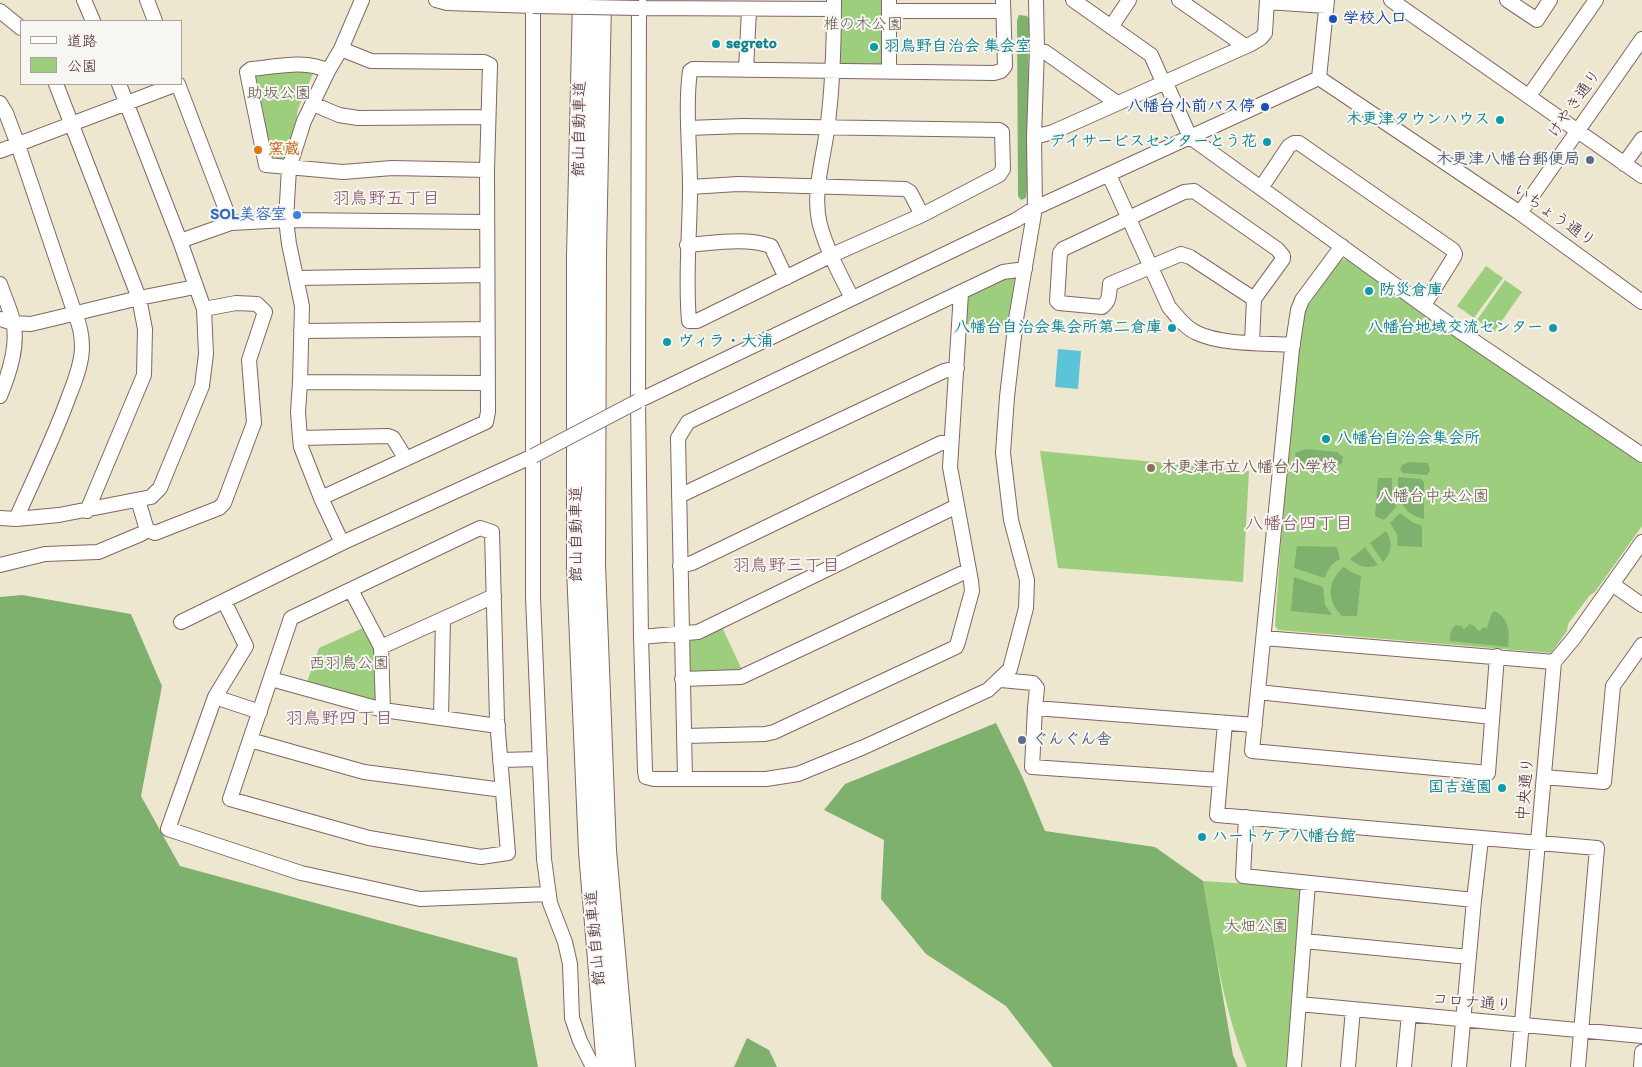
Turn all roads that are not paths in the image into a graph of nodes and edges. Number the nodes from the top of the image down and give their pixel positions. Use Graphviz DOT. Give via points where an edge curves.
graph roads {
  1 [pos="84,0"];
  2 [pos="147,0"];
  3 [pos="362,0"];
  4 [pos="436,0"];
  5 [pos="583,0"];
  6 [pos="601,0"];
  7 [pos="1036,0"];
  8 [pos="1073,0"];
  9 [pos="1129,0"];
  10 [pos="1179,0"];
  11 [pos="1391,0"];
  12 [pos="1507,0"];
  13 [pos="1550,0"];
  14 [pos="1596,0"];
  15 [pos="1267,1"];
  16 [pos="533,3"];
  17 [pos="1326,3"];
  18 [pos="639,4"];
  19 [pos="834,5"];
  20 [pos="889,6"];
  21 [pos="1003,6"];
  22 [pos="749,10"];
  23 [pos="0,11"];
  24 [pos="93,20"];
  25 [pos="155,20"];
  26 [pos="1111,26"];
  27 [pos="20,27"];
  28 [pos="1642,39"];
  29 [pos="1245,46"];
  30 [pos="341,49"];
  31 [pos="1037,52"];
  32 [pos="746,70"];
  33 [pos="832,70"];
  34 [pos="328,71"];
  35 [pos="889,72"];
  36 [pos="1319,78"];
  37 [pos="1164,82"];
  38 [pos="56,85"];
  39 [pos="119,85"];
  40 [pos="175,85"];
  41 [pos="178,85"];
  42 [pos="1529,96"];
  43 [pos="0,103"];
  44 [pos="127,103"];
  45 [pos="1117,103"];
  46 [pos="313,104"];
  47 [pos="488,117"];
  48 [pos="71,124"];
  49 [pos="688,128"];
  50 [pos="827,128"];
  51 [pos="1578,131"];
  52 [pos="1034,137"];
  53 [pos="1190,137"];
  54 [pos="1642,139"];
  55 [pos="18,145"];
  56 [pos="0,151"];
  57 [pos="1624,164"];
  58 [pos="289,168"];
  59 [pos="487,170"];
  60 [pos="1109,175"];
  61 [pos="1642,176"];
  62 [pos="818,186"];
  63 [pos="690,187"];
  64 [pos="1261,188"];
  65 [pos="1035,208"];
  66 [pos="1520,213"];
  67 [pos="922,215"];
  68 [pos="1128,218"];
  69 [pos="286,220"];
  70 [pos="487,222"];
  71 [pos="231,223"];
  72 [pos="180,241"];
  73 [pos="687,245"];
  74 [pos="1342,246"];
  75 [pos="832,255"];
  76 [pos="1150,266"];
  77 [pos="1025,269"];
  78 [pos="487,275"];
  79 [pos="297,278"];
  80 [pos="786,278"];
  81 [pos="0,284"];
  82 [pos="195,287"];
  83 [pos="961,292"];
  84 [pos="139,298"];
  85 [pos="852,298"];
  86 [pos="1254,299"];
  87 [pos="1642,302"];
  88 [pos="1424,305"];
  89 [pos="204,309"];
  90 [pos="75,314"];
  91 [pos="7,321"];
  92 [pos="487,329"];
  93 [pos="301,331"];
  94 [pos="1252,342"];
  95 [pos="1293,345"];
  96 [pos="957,368"];
  97 [pos="300,382"];
  98 [pos="487,383"];
  99 [pos="0,396"];
  100 [pos="638,401"];
  101 [pos="300,438"];
  102 [pos="951,443"];
  103 [pos="1642,455"];
  104 [pos="533,456"];
  105 [pos="406,459"];
  106 [pos="679,496"];
  107 [pos="321,498"];
  108 [pos="138,500"];
  109 [pos="956,506"];
  110 [pos="88,511"];
  111 [pos="0,518"];
  112 [pos="16,519"];
  113 [pos="147,530"];
  114 [pos="1642,542"];
  115 [pos="342,544"];
  116 [pos="0,565"];
  117 [pos="680,566"];
  118 [pos="969,570"];
  119 [pos="1612,584"];
  120 [pos="351,590"];
  121 [pos="494,596"];
  122 [pos="224,601"];
  123 [pos="1642,605"];
  124 [pos="443,619"];
  125 [pos="181,622"];
  126 [pos="681,634"];
  127 [pos="641,637"];
  128 [pos="1264,638"];
  129 [pos="1642,645"];
  130 [pos="381,647"];
  131 [pos="1497,656"];
  132 [pos="1554,662"];
  133 [pos="270,679"];
  134 [pos="682,679"];
  135 [pos="1001,680"];
  136 [pos="1258,692"];
  137 [pos="214,697"];
  138 [pos="1035,708"];
  139 [pos="383,710"];
  140 [pos="260,712"];
  141 [pos="1492,717"];
  142 [pos="441,718"];
  143 [pos="1225,723"];
  144 [pos="1255,725"];
  145 [pos="498,726"];
  146 [pos="684,736"];
  147 [pos="250,740"];
  148 [pos="540,759"];
  149 [pos="500,760"];
  150 [pos="1544,777"];
  151 [pos="685,779"];
  152 [pos="1220,780"];
  153 [pos="503,790"];
  154 [pos="1246,817"];
  155 [pos="1481,839"];
  156 [pos="1539,843"];
  157 [pos="1308,883"];
  158 [pos="549,894"];
  159 [pos="1474,900"];
  160 [pos="1304,941"];
  161 [pos="1469,958"];
  162 [pos="1299,1004"];
  163 [pos="1353,1009"];
  164 [pos="1409,1014"];
  165 [pos="1464,1020"];
  166 [pos="1522,1025"];
  167 [pos="1581,1031"];
  168 [pos="1642,1036"];
  169 [pos="1642,1052"];
  170 [pos="593,1067"];
  171 [pos="607,1067"];
  172 [pos="624,1067"];
  173 [pos="1294,1067"];
  174 [pos="1348,1067"];
  175 [pos="1404,1067"];
  176 [pos="1460,1067"];
  177 [pos="1518,1067"];
  178 [pos="1578,1067"];
  179 [pos="1641,1067"];
  1 -- 24 [label="street"];
  2 -- 25 [label="street"];
  3 -- 30 [label="street"];
  4 -- 16 [label="street" via="447,3"];
  5 -- 171 [label="highway, 館山自動車道" via="577,257 577,568 589,852"];
  6 -- 172 [label="highway, 館山自動車道" via="595,565 606,851"];
  7 -- 31 [label="street"];
  8 -- 26 [label="street"];
  9 -- 26 [label="street"];
  10 -- 29 [label="street"];
  11 -- 42 [label="street"];
  12 -- 13 [label="street" via="1537,20"];
  14 -- 42 [label="street"];
  15 -- 17 [label="street"];
  15 -- 29 [label="street" via="1265,33"];
  16 -- 18 [label="street, bridge"];
  16 -- 104 [label="street"];
  17 -- 36 [label="street"];
  18 -- 22 [label="street"];
  18 -- 100 [label="street"];
  19 -- 22 [label="street"];
  19 -- 33 [label="street"];
  20 -- 21 [label="street"];
  20 -- 35 [label="street"];
  21 -- 35 [label="street" via="1004,66 1001,71"];
  22 -- 32 [label="street"];
  23 -- 27 [label="street"];
  26 -- 37 [label="street" via="1151,54"];
  28 -- 51 [label="street, けやき通り"];
  29 -- 37 [label="street"];
  30 -- 34 [label="street"];
  30 -- 47 [label="street" via="370,61 484,62 490,65"];
  31 -- 45 [label="street" via="1045,52"];
  31 -- 52 [label="street"];
  32 -- 33 [label="street"];
  32 -- 49 [label="street" via="690,71"];
  33 -- 35 [label="street"];
  33 -- 50 [label="street"];
  34 -- 46 [label="street"];
  34 -- 58 [label="street" via="319,66 303,65 247,72 266,165"];
  36 -- 53 [label="street"];
  36 -- 66 [label="street, いちょう通り"];
  37 -- 45 [label="street"];
  37 -- 53 [label="street"];
  38 -- 48 [label="street"];
  39 -- 44 [label="street"];
  40 -- 44 [label="street"];
  41 -- 71 [label="street"];
  42 -- 51 [label="street"];
  43 -- 55 [label="street"];
  44 -- 48 [label="street"];
  44 -- 72 [label="street"];
  45 -- 52 [label="street" via="1053,132"];
  46 -- 47 [label="street" via="339,115 358,118"];
  46 -- 58 [label="street"];
  47 -- 59 [label="street"];
  48 -- 55 [label="street"];
  48 -- 84 [label="street"];
  49 -- 50 [label="street"];
  49 -- 63 [label="street"];
  50 -- 62 [label="street"];
  50 -- 67 [label="street" via="1002,132 1003,170 999,175"];
  51 -- 57 [label="street"];
  51 -- 66 [label="street, けやき通り"];
  52 -- 65 [label="street"];
  53 -- 60 [label="street"];
  53 -- 64 [label="street"];
  54 -- 57 [label="street"];
  55 -- 56 [label="street"];
  55 -- 90 [label="street"];
  57 -- 61 [label="street"];
  58 -- 59 [label="street" via="343,172 392,168"];
  58 -- 69 [label="street"];
  59 -- 70 [label="street"];
  60 -- 65 [label="street"];
  60 -- 68 [label="street"];
  62 -- 63 [label="street" via="738,184"];
  62 -- 67 [label="street" via="904,189 910,192"];
  62 -- 75 [label="street" via="820,224"];
  63 -- 73 [label="street"];
  64 -- 74 [label="street"];
  64 -- 88 [label="street" via="1289,146 1299,143 1453,250 1454,257"];
  65 -- 77 [label="street"];
  65 -- 85 [label="street"];
  66 -- 87 [label="street, いちょう通り"];
  67 -- 75 [label="street"];
  68 -- 76 [label="street"];
  68 -- 76 [label="street" via="1063,249 1060,253 1057,302 1102,307 1109,298 1110,284"];
  68 -- 86 [label="street" via="1184,192 1194,191 1282,253 1283,259"];
  69 -- 70 [label="street"];
  69 -- 71 [label="street"];
  69 -- 79 [label="street"];
  70 -- 78 [label="street"];
  71 -- 72 [label="street"];
  72 -- 82 [label="street"];
  73 -- 80 [label="street" via="760,242 771,246"];
  73 -- 80 [label="street" via="689,321"];
  74 -- 88 [label="street"];
  74 -- 95 [label="street" via="1302,300"];
  75 -- 80 [label="street"];
  75 -- 85 [label="street"];
  76 -- 86 [label="street" via="1186,255"];
  76 -- 94 [label="street" via="1168,307 1196,333 1216,340"];
  77 -- 83 [label="street" via="1003,272"];
  77 -- 135 [label="street" via="1010,368 1003,453 1011,520 1027,580 1026,608 1010,669"];
  78 -- 79 [label="street"];
  78 -- 92 [label="street"];
  79 -- 93 [label="street" via="302,306"];
  81 -- 91 [label="street"];
  82 -- 84 [label="street"];
  82 -- 89 [label="street"];
  83 -- 96 [label="street"];
  83 -- 106 [label="street" via="688,422 678,438"];
  84 -- 90 [label="street"];
  84 -- 110 [label="street" via="145,329 144,375"];
  85 -- 100 [label="street"];
  86 -- 94 [label="street"];
  88 -- 103 [label="street"];
  89 -- 108 [label="street" via="206,354 202,386 160,488 151,497"];
  89 -- 113 [label="street" via="236,303 257,304 265,312 249,360 254,423 224,503 219,508 155,533"];
  90 -- 91 [label="street" via="31,324"];
  90 -- 112 [label="street" via="81,326 82,349 75,380"];
  91 -- 99 [label="street" via="14,350 10,374"];
  92 -- 93 [label="street"];
  92 -- 98 [label="street"];
  93 -- 97 [label="street"];
  94 -- 95 [label="street"];
  95 -- 128 [label="street"];
  96 -- 102 [label="street"];
  96 -- 106 [label="street" via="944,371"];
  97 -- 98 [label="street"];
  97 -- 101 [label="street"];
  98 -- 105 [label="street" via="486,422"];
  100 -- 104 [label="street, bridge"];
  100 -- 127 [label="street"];
  101 -- 105 [label="street" via="388,436 393,438"];
  101 -- 107 [label="street"];
  102 -- 109 [label="street" via="950,467"];
  102 -- 117 [label="street" via="941,443"];
  104 -- 115 [label="street"];
  104 -- 148 [label="street" via="533,597"];
  105 -- 107 [label="street"];
  106 -- 117 [label="street"];
  107 -- 115 [label="street"];
  108 -- 110 [label="street"];
  108 -- 113 [label="street"];
  109 -- 118 [label="street"];
  109 -- 126 [label="street" via="698,632"];
  110 -- 112 [label="street"];
  111 -- 112 [label="street"];
  113 -- 116 [label="street" via="98,552 45,554"];
  114 -- 119 [label="street"];
  115 -- 122 [label="street"];
  117 -- 126 [label="street"];
  118 -- 134 [label="street" via="741,677"];
  118 -- 146 [label="street" via="972,591 956,646 774,732"];
  119 -- 123 [label="street"];
  119 -- 132 [label="street"];
  120 -- 121 [label="street" via="480,528 492,532"];
  120 -- 130 [label="street"];
  120 -- 133 [label="street" via="291,618"];
  121 -- 124 [label="street"];
  121 -- 145 [label="street"];
  122 -- 125 [label="street"];
  122 -- 137 [label="street" via="246,646"];
  124 -- 130 [label="street"];
  124 -- 142 [label="street"];
  126 -- 127 [label="street"];
  126 -- 134 [label="street"];
  127 -- 151 [label="street" via="646,777"];
  128 -- 131 [label="street"];
  128 -- 136 [label="street"];
  129 -- 150 [label="street" via="1613,686 1604,782"];
  130 -- 139 [label="street"];
  131 -- 132 [label="street"];
  131 -- 141 [label="street"];
  132 -- 150 [label="street, 中央通り"];
  133 -- 139 [label="street"];
  133 -- 140 [label="street"];
  134 -- 146 [label="street"];
  135 -- 138 [label="street" via="1033,682 1037,688"];
  135 -- 151 [label="street" via="988,690 798,774 766,778"];
  136 -- 141 [label="street"];
  136 -- 144 [label="street"];
  137 -- 140 [label="street"];
  137 -- 158 [label="street" via="168,829 302,873 420,898"];
  138 -- 143 [label="street"];
  138 -- 152 [label="street" via="1032,766"];
  139 -- 142 [label="street"];
  140 -- 147 [label="street"];
  141 -- 144 [label="street" via="1488,773 1252,751"];
  142 -- 145 [label="street"];
  143 -- 144 [label="street"];
  143 -- 152 [label="street"];
  145 -- 149 [label="street"];
  146 -- 151 [label="street"];
  147 -- 153 [label="street" via="364,772"];
  147 -- 153 [label="street" via="230,799 369,838 480,857 508,853"];
  148 -- 149 [label="street"];
  148 -- 158 [label="street" via="544,859"];
  149 -- 153 [label="street"];
  150 -- 156 [label="street, 中央通り"];
  152 -- 154 [label="street" via="1217,815"];
  154 -- 155 [label="street"];
  154 -- 157 [label="street" via="1243,876"];
  155 -- 156 [label="street"];
  155 -- 159 [label="street"];
  156 -- 166 [label="street, 中央通り"];
  156 -- 167 [label="street" via="1597,848"];
  157 -- 159 [label="street"];
  157 -- 160 [label="street"];
  158 -- 170 [label="street" via="570,964 572,1018"];
  159 -- 161 [label="street"];
  160 -- 161 [label="street"];
  160 -- 162 [label="street"];
  161 -- 165 [label="street"];
  162 -- 163 [label="street, コロナ通り"];
  162 -- 173 [label="street"];
  163 -- 164 [label="street, コロナ通り"];
  163 -- 174 [label="street"];
  164 -- 165 [label="street, コロナ通り"];
  164 -- 175 [label="street"];
  165 -- 166 [label="street, コロナ通り"];
  165 -- 176 [label="street"];
  166 -- 167 [label="street, コロナ通り"];
  166 -- 177 [label="street, 中央通り"];
  167 -- 168 [label="street, コロナ通り"];
  167 -- 178 [label="street"];
  169 -- 179 [label="street"];
}
